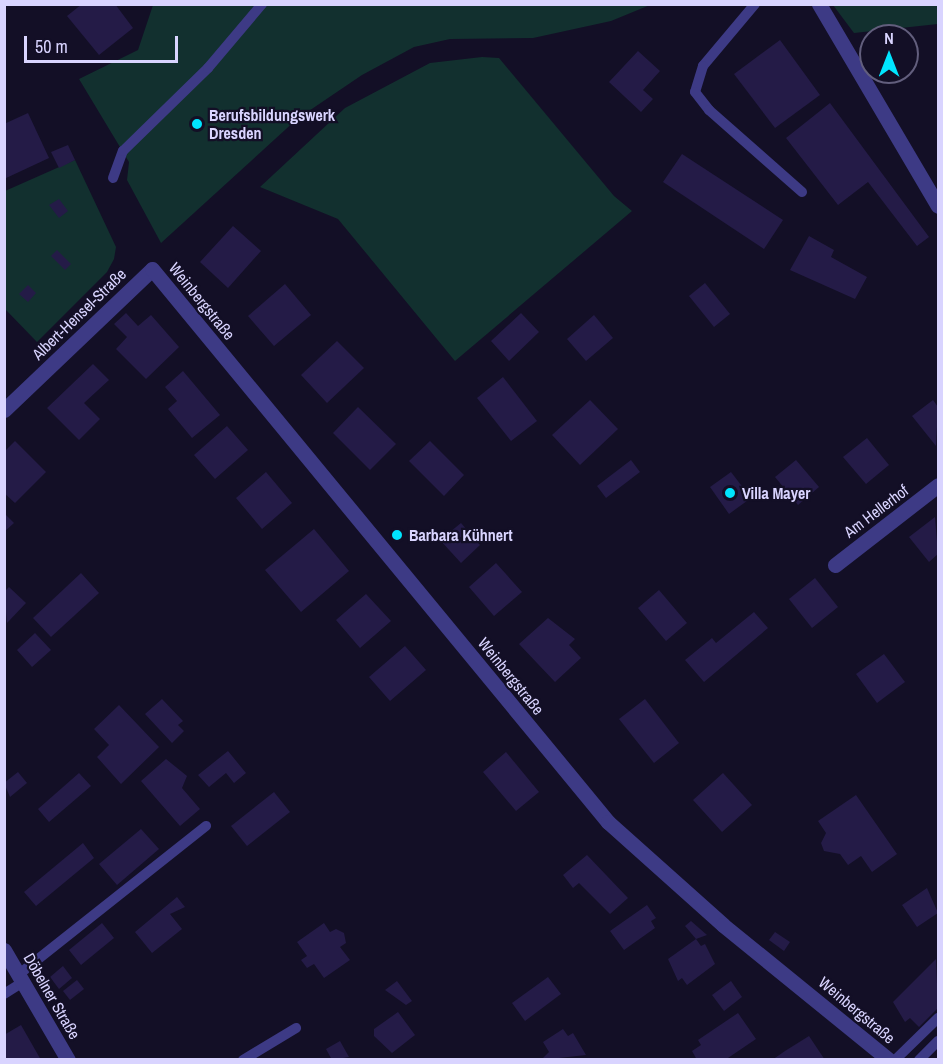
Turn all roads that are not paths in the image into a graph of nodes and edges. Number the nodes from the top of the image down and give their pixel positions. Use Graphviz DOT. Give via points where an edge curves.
graph roads {
  1 [pos="262,4"];
  2 [pos="755,4"];
  3 [pos="819,4"];
  4 [pos="113,178"];
  5 [pos="802,192"];
  6 [pos="939,206"];
  7 [pos="152,269"];
  8 [pos="4,410"];
  9 [pos="939,485"];
  10 [pos="835,564"];
  11 [pos="206,826"];
  12 [pos="4,950"];
  13 [pos="21,978"];
  14 [pos="4,994"];
  15 [pos="939,1018"];
  16 [pos="296,1028"];
  17 [pos="939,1041"];
  18 [pos="68,1059"];
  19 [pos="243,1059"];
  20 [pos="889,1059"];
  21 [pos="896,1059"];
  22 [pos="919,1059"];
  1 -- 4 [label="lane" via="208,68 123,151"];
  2 -- 5 [label="lane" via="702,66 695,92 709,110"];
  3 -- 6 [label="street"];
  7 -- 8 [label="street, Albert-Hensel-Straße"];
  7 -- 20 [label="street, Weinbergstraße" via="608,822 723,925"];
  9 -- 10 [label="street, Am Hellerhof"];
  11 -- 13 [label="lane"];
  12 -- 13 [label="street, Döbelner Straße"];
  13 -- 14 [label="lane"];
  13 -- 18 [label="street, Döbelner Straße"];
  15 -- 21 [label="lane"];
  16 -- 19 [label="lane"];
  17 -- 22 [label="lane"];
}
